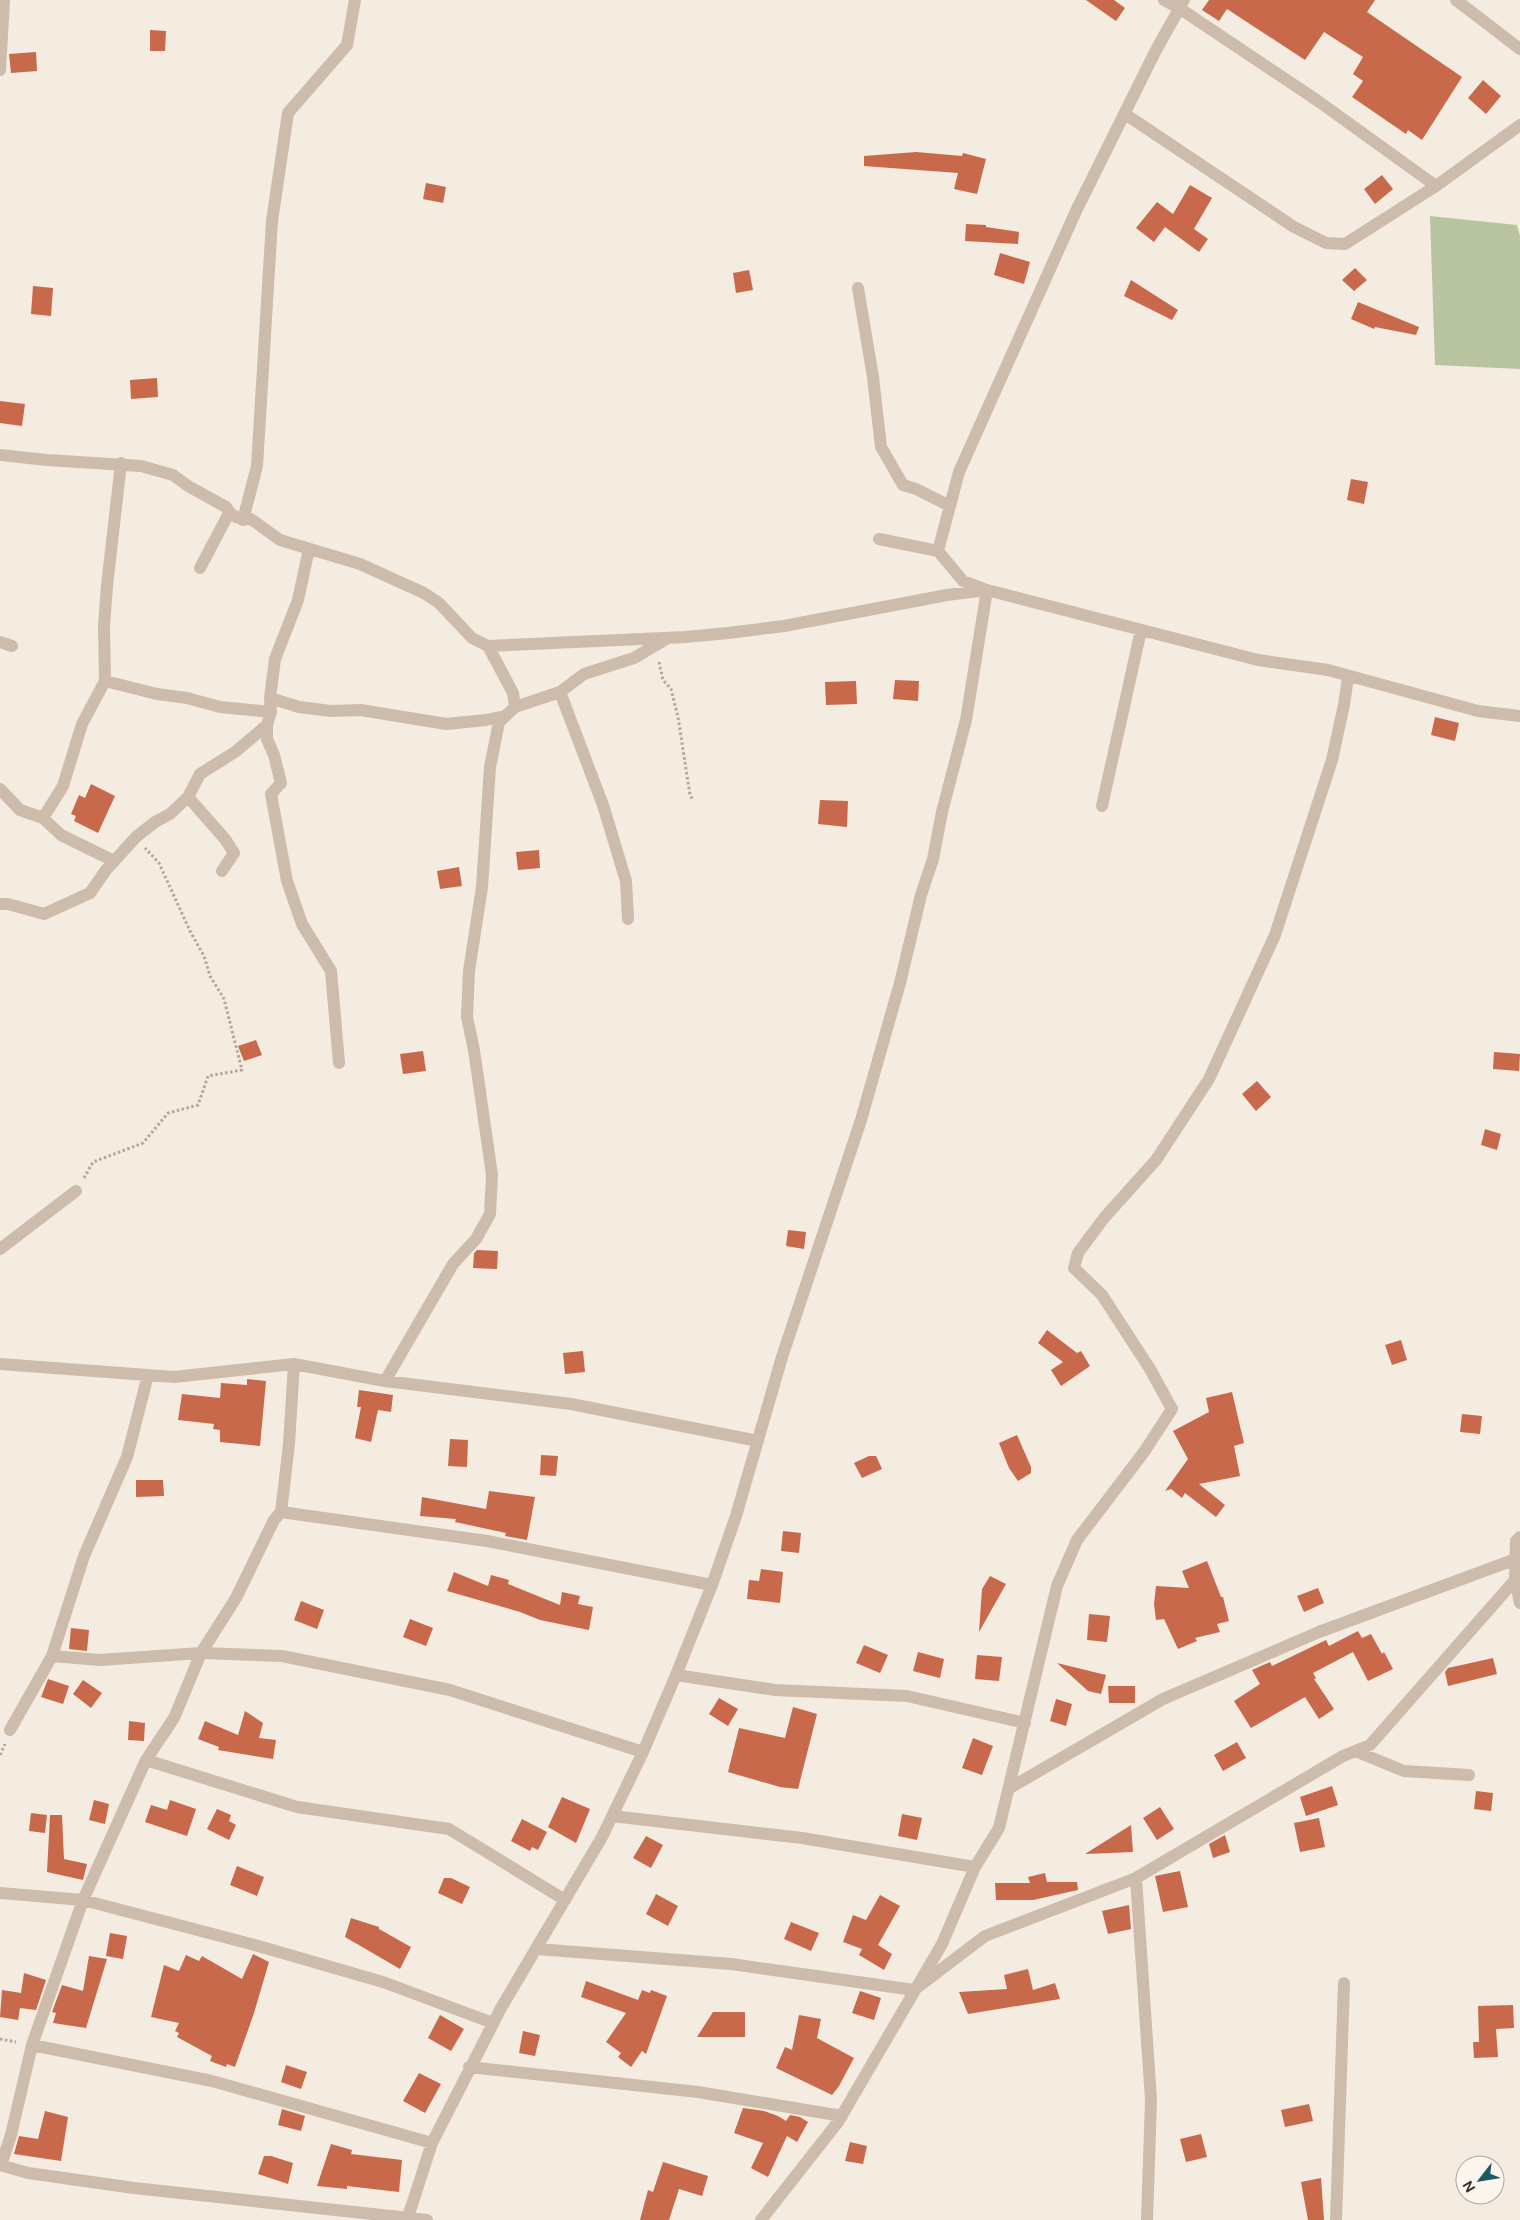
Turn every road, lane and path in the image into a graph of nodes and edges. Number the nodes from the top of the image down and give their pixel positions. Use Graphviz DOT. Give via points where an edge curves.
graph roads {
  1 [pos="4,0"];
  2 [pos="355,0"];
  3 [pos="1164,0"];
  4 [pos="1456,0"];
  5 [pos="1182,4"];
  6 [pos="1520,49"];
  7 [pos="0,70"];
  8 [pos="1125,114"];
  9 [pos="1520,125"];
  10 [pos="1436,186"];
  11 [pos="858,288"];
  12 [pos="0,455"];
  13 [pos="121,463"];
  14 [pos="950,506"];
  15 [pos="229,513"];
  16 [pos="243,520"];
  17 [pos="879,539"];
  18 [pos="309,548"];
  19 [pos="938,551"];
  20 [pos="200,568"];
  21 [pos="987,590"];
  22 [pos="1141,630"];
  23 [pos="669,637"];
  24 [pos="488,646"];
  25 [pos="1348,677"];
  26 [pos="105,681"];
  27 [pos="560,692"];
  28 [pos="270,698"];
  29 [pos="271,712"];
  30 [pos="510,712"];
  31 [pos="1520,716"];
  32 [pos="267,725"];
  33 [pos="0,789"];
  34 [pos="188,796"];
  35 [pos="693,800"];
  36 [pos="1102,806"];
  37 [pos="42,818"];
  38 [pos="136,837"];
  39 [pos="114,861"];
  40 [pos="222,871"];
  41 [pos="0,904"];
  42 [pos="628,919"];
  43 [pos="339,1063"];
  44 [pos="76,1191"];
  45 [pos="0,1249"];
  46 [pos="0,1364"];
  47 [pos="294,1364"];
  48 [pos="148,1375"];
  49 [pos="385,1381"];
  50 [pos="758,1440"];
  51 [pos="281,1512"];
  52 [pos="1520,1537"];
  53 [pos="1516,1559"];
  54 [pos="1515,1580"];
  55 [pos="712,1585"];
  56 [pos="1520,1603"];
  57 [pos="201,1653"];
  58 [pos="52,1656"];
  59 [pos="676,1675"];
  60 [pos="1025,1723"];
  61 [pos="10,1730"];
  62 [pos="1355,1751"];
  63 [pos="643,1752"];
  64 [pos="146,1760"];
  65 [pos="1469,1774"];
  66 [pos="1008,1789"];
  67 [pos="612,1816"];
  68 [pos="975,1867"];
  69 [pos="1136,1878"];
  70 [pos="0,1893"];
  71 [pos="83,1900"];
  72 [pos="565,1900"];
  73 [pos="537,1949"];
  74 [pos="1344,1984"];
  75 [pos="914,1990"];
  76 [pos="493,2024"];
  77 [pos="32,2045"];
  78 [pos="469,2067"];
  79 [pos="842,2116"];
  80 [pos="432,2143"];
  81 [pos="1,2165"];
  82 [pos="408,2218"];
  83 [pos="427,2220"];
  84 [pos="761,2220"];
  85 [pos="1147,2220"];
  86 [pos="1336,2220"];
  1 -- 7 [label="street"];
  2 -- 16 [label="street" via="346,45 288,113 272,222 257,466"];
  3 -- 5 [label="street"];
  4 -- 6 [label="street"];
  5 -- 8 [label="street"];
  5 -- 10 [label="street"];
  8 -- 10 [label="street" via="1294,227 1326,243 1345,244"];
  8 -- 14 [label="street" via="1076,212 963,463"];
  9 -- 10 [label="street"];
  11 -- 14 [label="street" via="881,447 903,485"];
  12 -- 13 [label="street"];
  13 -- 15 [label="street" via="173,475 226,506"];
  13 -- 26 [label="street" via="104,626"];
  14 -- 19 [label="street"];
  15 -- 16 [label="street"];
  15 -- 20 [label="street"];
  16 -- 18 [label="street" via="251,519 280,540"];
  17 -- 19 [label="street"];
  18 -- 24 [label="street" via="360,564 424,593 439,603 472,638"];
  18 -- 28 [label="street" via="298,600 275,659"];
  19 -- 21 [label="street" via="963,581"];
  21 -- 22 [label="street"];
  21 -- 23 [label="street" via="784,626 686,638"];
  21 -- 50 [label="street" via="966,720 910,948 861,1120"];
  22 -- 25 [label="street" via="1258,660 1328,670"];
  22 -- 36 [label="street"];
  23 -- 24 [label="street"];
  23 -- 27 [label="street" via="634,658 584,674"];
  23 -- 35 [label="path" via="657,656 678,717"];
  24 -- 30 [label="street" via="513,693"];
  25 -- 31 [label="street" via="1478,711"];
  25 -- 60 [label="street" via="1332,760 1275,935 1209,1079 1156,1160 1104,1218 1078,1253 1074,1268 1102,1295 1172,1409 1144,1452 1077,1540 1057,1586"];
  26 -- 29 [label="street" via="220,707"];
  26 -- 37 [label="street" via="82,724 62,786"];
  27 -- 30 [label="street"];
  27 -- 42 [label="street" via="604,805 626,881"];
  28 -- 29 [label="street"];
  28 -- 30 [label="street" via="299,707 361,710 446,724 486,720"];
  29 -- 32 [label="street"];
  30 -- 49 [label="street" via="500,722 490,767 482,887 469,971 467,1017 492,1175 490,1214 476,1239 453,1264"];
  32 -- 34 [label="street" via="235,752 200,774"];
  32 -- 43 [label="street" via="267,739 281,783 272,794 287,881 302,924 331,971"];
  33 -- 37 [label="street" via="20,810"];
  34 -- 38 [label="street" via="170,814"];
  34 -- 40 [label="street" via="234,853"];
  37 -- 39 [label="street" via="61,835"];
  38 -- 39 [label="street"];
  38 -- 44 [label="path" via="159,863 204,956 210,976 224,999 242,1070 208,1076 198,1105 168,1113 143,1143 93,1162"];
  39 -- 41 [label="street" via="90,893 44,914"];
  44 -- 45 [label="street"];
  46 -- 48 [label="street"];
  47 -- 48 [label="street" via="174,1377"];
  47 -- 49 [label="street"];
  47 -- 51 [label="street"];
  48 -- 58 [label="street" via="127,1457 84,1556"];
  49 -- 50 [label="street" via="571,1404"];
  50 -- 55 [label="street"];
  51 -- 55 [label="street" via="487,1541"];
  51 -- 57 [label="street" via="236,1598"];
  52 -- 53 [label="street" via="1516,1541"];
  53 -- 54 [label="street"];
  53 -- 66 [label="street" via="1319,1632 1163,1699"];
  54 -- 56 [label="street"];
  54 -- 62 [label="street" via="1370,1745"];
  55 -- 59 [label="street"];
  57 -- 58 [label="street" via="100,1660"];
  57 -- 63 [label="street" via="282,1656 450,1690"];
  57 -- 64 [label="street" via="174,1718"];
  58 -- 61 [label="street"];
  59 -- 60 [label="street" via="775,1690 907,1696"];
  59 -- 63 [label="street"];
  60 -- 66 [label="street"];
  62 -- 65 [label="street" via="1404,1771"];
  62 -- 69 [label="street"];
  63 -- 67 [label="street"];
  64 -- 71 [label="street"];
  64 -- 72 [label="street" via="297,1807 449,1830"];
  66 -- 68 [label="street" via="999,1828"];
  67 -- 68 [label="street" via="802,1838"];
  67 -- 72 [label="street"];
  68 -- 75 [label="street" via="942,1944"];
  69 -- 75 [label="street" via="985,1936"];
  69 -- 85 [label="street" via="1151,2100"];
  70 -- 71 [label="street"];
  71 -- 76 [label="street" via="383,1982"];
  71 -- 77 [label="street"];
  72 -- 73 [label="street"];
  73 -- 75 [label="street" via="731,1964"];
  73 -- 76 [label="street"];
  74 -- 86 [label="street"];
  75 -- 79 [label="street"];
  76 -- 78 [label="street"];
  77 -- 80 [label="street" via="212,2081"];
  77 -- 81 [label="street"];
  78 -- 79 [label="street" via="698,2092"];
  78 -- 80 [label="street"];
  79 -- 84 [label="street"];
  80 -- 82 [label="street"];
  81 -- 82 [label="street" via="28,2173 134,2188"];
  82 -- 83 [label="street"];
}
